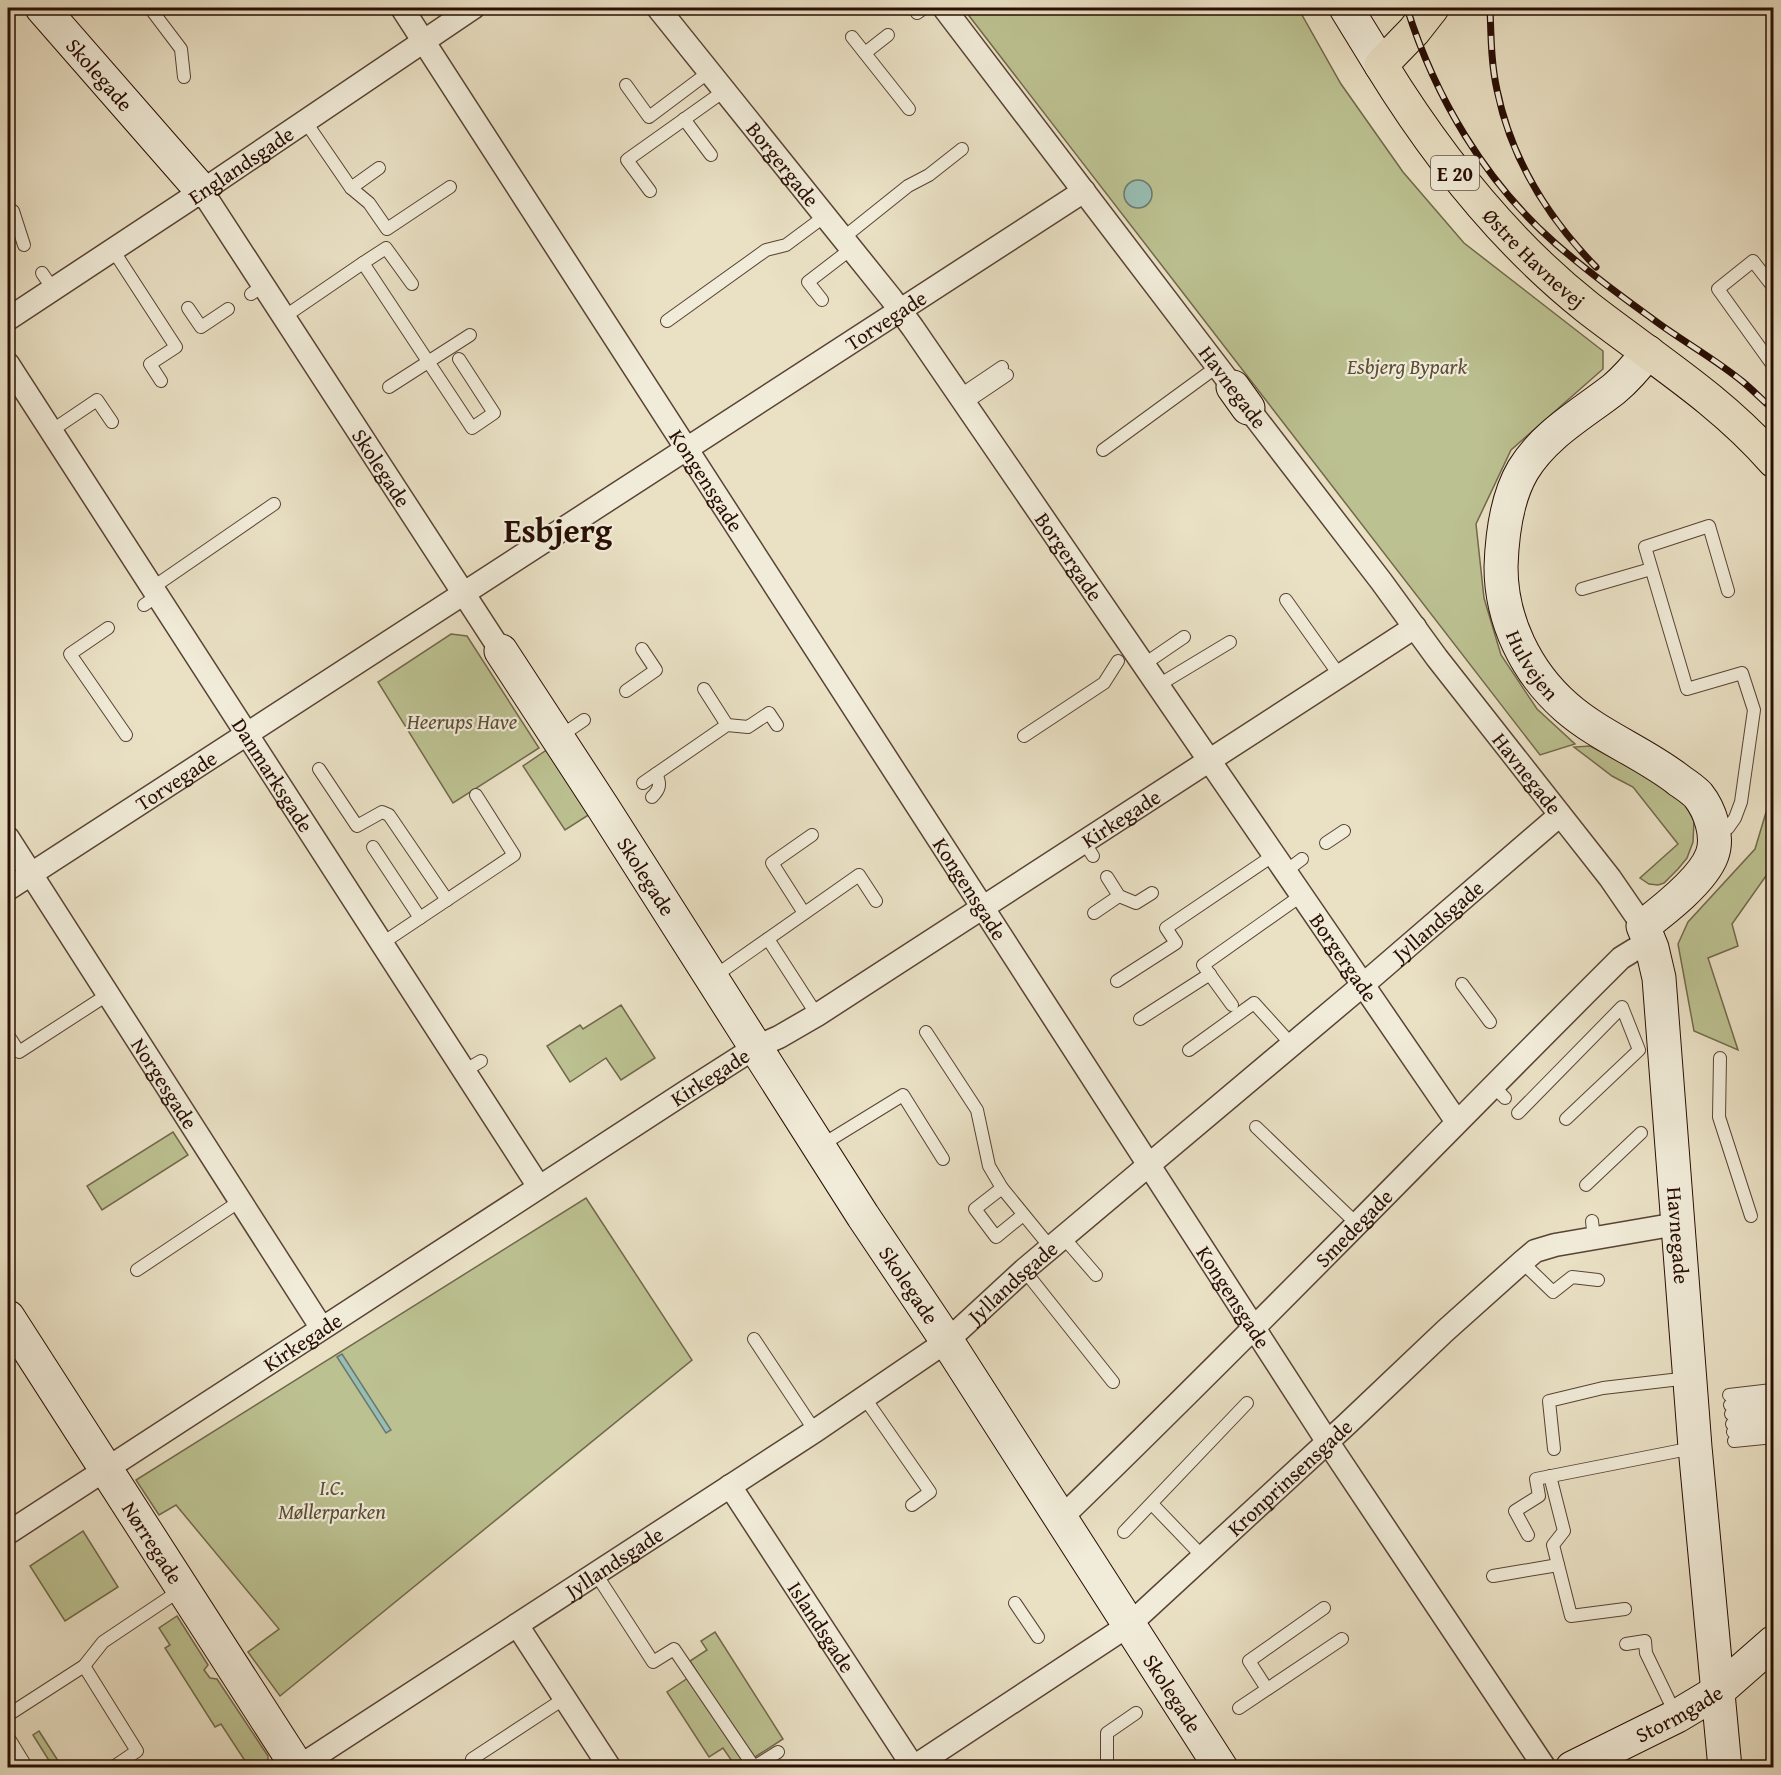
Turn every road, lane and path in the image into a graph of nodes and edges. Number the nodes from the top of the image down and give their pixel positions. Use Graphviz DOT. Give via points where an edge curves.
graph roads {
  1 [pos="42,8"];
  2 [pos="150,8"];
  3 [pos="402,8"];
  4 [pos="472,8"];
  5 [pos="658,8"];
  6 [pos="944,8"];
  7 [pos="1346,8"];
  8 [pos="1432,8"];
  9 [pos="888,34"];
  10 [pos="852,37"];
  11 [pos="423,41"];
  12 [pos="865,53"];
  13 [pos="1381,65"];
  14 [pos="709,72"];
  15 [pos="184,77"];
  16 [pos="626,85"];
  17 [pos="724,91"];
  18 [pos="909,110"];
  19 [pos="684,119"];
  20 [pos="305,121"];
  21 [pos="963,149"];
  22 [pos="711,155"];
  23 [pos="379,168"];
  24 [pos="450,187"];
  25 [pos="351,188"];
  26 [pos="202,191"];
  27 [pos="1084,191"];
  28 [pos="650,192"];
  29 [pos="13,211"];
  30 [pos="825,216"];
  31 [pos="847,243"];
  32 [pos="24,245"];
  33 [pos="113,250"];
  34 [pos="363,263"];
  35 [pos="412,285"];
  36 [pos="1773,288"];
  37 [pos="822,300"];
  38 [pos="896,304"];
  39 [pos="188,308"];
  40 [pos="228,309"];
  41 [pos="284,317"];
  42 [pos="8,319"];
  43 [pos="667,321"];
  44 [pos="470,335"];
  45 [pos="1648,352"];
  46 [pos="459,359"];
  47 [pos="428,362"];
  48 [pos="8,364"];
  49 [pos="1773,367"];
  50 [pos="1005,371"];
  51 [pos="161,381"];
  52 [pos="389,387"];
  53 [pos="1233,387"];
  54 [pos="962,400"];
  55 [pos="112,422"];
  56 [pos="51,430"];
  57 [pos="687,449"];
  58 [pos="1102,450"];
  59 [pos="1773,461"];
  60 [pos="274,504"];
  61 [pos="1651,569"];
  62 [pos="1582,589"];
  63 [pos="1728,591"];
  64 [pos="464,594"];
  65 [pos="151,596"];
  66 [pos="1286,600"];
  67 [pos="1415,627"];
  68 [pos="108,628"];
  69 [pos="1184,637"];
  70 [pos="1230,642"];
  71 [pos="1160,646"];
  72 [pos="642,649"];
  73 [pos="501,651"];
  74 [pos="1134,662"];
  75 [pos="1340,676"];
  76 [pos="1157,686"];
  77 [pos="704,689"];
  78 [pos="626,691"];
  79 [pos="727,725"];
  80 [pos="777,725"];
  81 [pos="246,733"];
  82 [pos="126,735"];
  83 [pos="1024,736"];
  84 [pos="1209,761"];
  85 [pos="320,769"];
  86 [pos="656,774"];
  87 [pos="643,783"];
  88 [pos="476,795"];
  89 [pos="652,797"];
  90 [pos="1560,815"];
  91 [pos="1344,831"];
  92 [pos="1713,832"];
  93 [pos="812,835"];
  94 [pos="8,838"];
  95 [pos="1326,843"];
  96 [pos="373,847"];
  97 [pos="1287,862"];
  98 [pos="26,866"];
  99 [pos="1107,877"];
  100 [pos="8,889"];
  101 [pos="1152,893"];
  102 [pos="1302,895"];
  103 [pos="1119,896"];
  104 [pos="447,900"];
  105 [pos="876,901"];
  106 [pos="983,907"];
  107 [pos="1094,913"];
  108 [pos="804,914"];
  109 [pos="420,918"];
  110 [pos="1648,937"];
  111 [pos="768,939"];
  112 [pos="381,944"];
  113 [pos="1209,974"];
  114 [pos="711,978"];
  115 [pos="1117,981"];
  116 [pos="1364,984"];
  117 [pos="1462,984"];
  118 [pos="107,995"];
  119 [pos="1232,1005"];
  120 [pos="817,1015"];
  121 [pos="1140,1019"];
  122 [pos="1490,1022"];
  123 [pos="926,1032"];
  124 [pos="8,1035"];
  125 [pos="1292,1045"];
  126 [pos="756,1047"];
  127 [pos="1189,1050"];
  128 [pos="1720,1058"];
  129 [pos="1518,1113"];
  130 [pos="1566,1119"];
  131 [pos="1457,1122"];
  132 [pos="1256,1127"];
  133 [pos="1642,1139"];
  134 [pos="819,1147"];
  135 [pos="944,1159"];
  136 [pos="1150,1165"];
  137 [pos="1586,1185"];
  138 [pos="539,1187"];
  139 [pos="1002,1188"];
  140 [pos="240,1201"];
  141 [pos="1023,1215"];
  142 [pos="1751,1216"];
  143 [pos="1357,1224"];
  144 [pos="1677,1224"];
  145 [pos="1057,1243"];
  146 [pos="1522,1262"];
  147 [pos="137,1270"];
  148 [pos="1024,1270"];
  149 [pos="1096,1275"];
  150 [pos="1598,1280"];
  151 [pos="8,1317"];
  152 [pos="321,1327"];
  153 [pos="1255,1329"];
  154 [pos="754,1340"];
  155 [pos="947,1341"];
  156 [pos="1691,1378"];
  157 [pos="1113,1382"];
  158 [pos="1773,1395"];
  159 [pos="864,1397"];
  160 [pos="1247,1403"];
  161 [pos="1773,1408"];
  162 [pos="1773,1418"];
  163 [pos="1732,1419"];
  164 [pos="1773,1427"];
  165 [pos="815,1431"];
  166 [pos="1773,1437"];
  167 [pos="1695,1447"];
  168 [pos="1320,1448"];
  169 [pos="1554,1449"];
  170 [pos="106,1470"];
  171 [pos="1550,1476"];
  172 [pos="730,1486"];
  173 [pos="1152,1504"];
  174 [pos="912,1505"];
  175 [pos="1061,1518"];
  176 [pos="1124,1532"];
  177 [pos="8,1533"];
  178 [pos="1528,1535"];
  179 [pos="1203,1557"];
  180 [pos="1558,1565"];
  181 [pos="596,1574"];
  182 [pos="1493,1576"];
  183 [pos="183,1589"];
  184 [pos="1014,1603"];
  185 [pos="1324,1608"];
  186 [pos="1625,1609"];
  187 [pos="517,1625"];
  188 [pos="1129,1625"];
  189 [pos="1038,1637"];
  190 [pos="1342,1639"];
  191 [pos="1773,1642"];
  192 [pos="1626,1644"];
  193 [pos="84,1666"];
  194 [pos="1267,1689"];
  195 [pos="1717,1692"];
  196 [pos="565,1698"];
  197 [pos="1239,1708"];
  198 [pos="1136,1713"];
  199 [pos="8,1714"];
  200 [pos="1677,1716"];
  201 [pos="8,1737"];
  202 [pos="778,1752"];
  203 [pos="472,1760"];
  204 [pos="27,1767"];
  205 [pos="112,1767"];
  206 [pos="298,1767"];
  207 [pos="610,1767"];
  208 [pos="913,1767"];
  209 [pos="1107,1767"];
  210 [pos="1221,1767"];
  211 [pos="1545,1767"];
  212 [pos="1572,1767"];
  213 [pos="1725,1767"];
  1 -- 26 [label="street, Skolegade"];
  2 -- 15 [label="lane" via="181,49"];
  3 -- 11 [label="street, Kongensgade"];
  4 -- 11 [label="street, Englandsgade"];
  5 -- 14 [label="street, Borgergade"];
  6 -- 27 [label="street, Havnegade"];
  7 -- 13 [label="street, Østre Havnevej"];
  8 -- 13 [label="main road"];
  9 -- 12 [label="lane"];
  10 -- 12 [label="lane"];
  11 -- 20 [label="street, Englandsgade"];
  11 -- 57 [label="street, Kongensgade"];
  12 -- 18 [label="lane"];
  13 -- 45 [label="main road, Østre Havnevej / E 20" via="1448,164 1496,222 1587,307"];
  14 -- 16 [label="lane" via="649,117"];
  14 -- 17 [label="street, Borgergade"];
  17 -- 19 [label="lane"];
  17 -- 30 [label="street, Borgergade"];
  19 -- 22 [label="lane"];
  19 -- 28 [label="lane" via="627,160"];
  20 -- 25 [label="lane"];
  20 -- 26 [label="street, Englandsgade"];
  21 -- 31 [label="lane" via="908,186"];
  23 -- 25 [label="lane"];
  24 -- 25 [label="lane" via="387,229 369,203"];
  26 -- 33 [label="street, Englandsgade"];
  26 -- 41 [label="street, Skolegade" via="257,290"];
  27 -- 38 [label="street, Torvegade"];
  27 -- 53 [label="street, Havnegade"];
  29 -- 32 [label="lane"];
  30 -- 31 [label="street, Borgergade"];
  30 -- 43 [label="lane" via="786,245 766,250"];
  31 -- 37 [label="lane" via="808,282"];
  31 -- 38 [label="street, Borgergade"];
  33 -- 42 [label="street, Englandsgade" via="47,281"];
  33 -- 51 [label="lane" via="176,347 150,364"];
  34 -- 35 [label="lane" via="386,248"];
  34 -- 41 [label="lane"];
  34 -- 47 [label="lane"];
  36 -- 49 [label="lane" via="1754,261 1718,289"];
  38 -- 54 [label="street, Borgergade"];
  38 -- 57 [label="street, Torvegade"];
  39 -- 40 [label="lane" via="201,327"];
  41 -- 64 [label="street, Skolegade" via="352,413"];
  44 -- 47 [label="lane"];
  45 -- 59 [label="main road, Østre Havnevej / E 20" via="1720,407"];
  45 -- 92 [label="street, Hulvejen" via="1616,387 1558,430 1523,471 1507,513 1501,581 1515,637 1546,687 1590,725 1670,772 1697,794 1710,813"];
  46 -- 47 [label="lane" via="494,413 472,428"];
  47 -- 52 [label="lane"];
  48 -- 56 [label="street, Danmarksgade"];
  50 -- 54 [label="lane"];
  53 -- 58 [label="lane"];
  53 -- 67 [label="street, Havnegade"];
  54 -- 74 [label="street, Borgergade"];
  55 -- 56 [label="lane" via="97,400"];
  56 -- 65 [label="street, Danmarksgade"];
  57 -- 64 [label="street, Torvegade"];
  57 -- 106 [label="street, Kongensgade"];
  60 -- 65 [label="lane"];
  61 -- 62 [label="lane"];
  61 -- 63 [label="lane" via="1645,547 1709,526"];
  61 -- 92 [label="lane" via="1687,689 1742,673 1754,710 1738,810 1728,828"];
  64 -- 73 [label="street, Skolegade"];
  64 -- 81 [label="street, Torvegade"];
  65 -- 81 [label="street, Danmarksgade"];
  66 -- 75 [label="lane"];
  67 -- 75 [label="street, Kirkegade"];
  67 -- 90 [label="street, Havnegade"];
  68 -- 82 [label="lane" via="70,654"];
  69 -- 74 [label="lane"];
  70 -- 76 [label="lane"];
  71 -- 74 [label="lane"];
  72 -- 78 [label="lane" via="656,670"];
  73 -- 114 [label="street, Skolegade" via="571,729 612,814"];
  74 -- 76 [label="street, Borgergade"];
  74 -- 83 [label="lane"];
  75 -- 84 [label="street, Kirkegade"];
  76 -- 84 [label="street, Borgergade"];
  77 -- 79 [label="lane"];
  79 -- 80 [label="lane" via="748,727 769,713"];
  79 -- 86 [label="lane"];
  81 -- 98 [label="street, Torvegade"];
  81 -- 112 [label="street, Danmarksgade"];
  84 -- 97 [label="street, Borgergade"];
  84 -- 106 [label="street, Kirkegade" via="1088,849"];
  85 -- 104 [label="lane" via="357,826 382,812 395,821"];
  86 -- 87 [label="lane"];
  86 -- 89 [label="lane" via="659,789"];
  88 -- 104 [label="lane" via="514,855"];
  90 -- 110 [label="street, Havnegade" via="1610,878"];
  90 -- 116 [label="street, Jyllandsgade"];
  91 -- 95 [label="lane"];
  92 -- 110 [label="street, Hulvejen" via="1712,854 1703,870"];
  93 -- 108 [label="lane" via="772,863"];
  94 -- 98 [label="street, Norgesgade"];
  96 -- 109 [label="lane"];
  97 -- 102 [label="street, Borgergade"];
  97 -- 115 [label="lane" via="1166,927 1176,943"];
  98 -- 100 [label="street, Torvegade"];
  98 -- 118 [label="street, Norgesgade"];
  99 -- 103 [label="lane"];
  101 -- 103 [label="lane" via="1136,903"];
  102 -- 113 [label="lane" via="1203,965"];
  102 -- 116 [label="street, Borgergade"];
  103 -- 107 [label="lane"];
  104 -- 109 [label="lane"];
  105 -- 108 [label="lane" via="859,875"];
  106 -- 120 [label="street, Kirkegade"];
  106 -- 136 [label="street, Kongensgade"];
  108 -- 111 [label="lane"];
  109 -- 112 [label="lane"];
  110 -- 131 [label="street, Smedegade" via="1520,1049 1499,1092"];
  110 -- 144 [label="street, Havnegade" via="1659,978"];
  111 -- 114 [label="lane"];
  111 -- 120 [label="lane"];
  112 -- 138 [label="street, Danmarksgade" via="473,1066"];
  113 -- 119 [label="lane"];
  113 -- 121 [label="lane"];
  114 -- 126 [label="street, Skolegade"];
  116 -- 125 [label="street, Jyllandsgade"];
  116 -- 131 [label="street, Borgergade"];
  117 -- 122 [label="lane"];
  118 -- 124 [label="lane" via="19,1052"];
  118 -- 140 [label="street, Norgesgade"];
  120 -- 126 [label="street, Kirkegade"];
  123 -- 139 [label="lane" via="977,1110 989,1166"];
  125 -- 127 [label="lane" via="1254,1003"];
  125 -- 136 [label="street, Jyllandsgade" via="1231,1101"];
  126 -- 134 [label="street, Skolegade"];
  126 -- 138 [label="street, Kirkegade"];
  128 -- 142 [label="lane" via="1719,1117"];
  129 -- 130 [label="lane" via="1622,1007 1639,1050"];
  131 -- 143 [label="street, Smedegade"];
  132 -- 143 [label="lane"];
  133 -- 137 [label="lane"];
  134 -- 135 [label="lane" via="903,1095"];
  134 -- 155 [label="street, Skolegade"];
  136 -- 145 [label="street, Jyllandsgade"];
  136 -- 153 [label="street, Kongensgade"];
  138 -- 152 [label="street, Kirkegade"];
  139 -- 141 [label="lane"];
  139 -- 141 [label="lane" via="975,1209 996,1237"];
  140 -- 147 [label="lane"];
  140 -- 152 [label="street, Norgesgade"];
  141 -- 145 [label="lane"];
  143 -- 153 [label="street, Smedegade"];
  144 -- 146 [label="street, Kronprinsensgade" via="1593,1230 1535,1251"];
  144 -- 156 [label="street, Havnegade"];
  145 -- 148 [label="street, Jyllandsgade"];
  145 -- 149 [label="lane"];
  146 -- 150 [label="lane" via="1553,1292 1572,1277"];
  146 -- 168 [label="street, Kronprinsensgade"];
  148 -- 155 [label="street, Jyllandsgade"];
  148 -- 157 [label="lane"];
  151 -- 170 [label="street, Nørregade"];
  152 -- 170 [label="street, Kirkegade"];
  153 -- 168 [label="street, Kongensgade"];
  153 -- 175 [label="street, Smedegade"];
  154 -- 165 [label="lane"];
  155 -- 159 [label="street, Jyllandsgade"];
  155 -- 175 [label="street, Skolegade"];
  156 -- 167 [label="street, Havnegade"];
  156 -- 169 [label="lane" via="1603,1388 1549,1401"];
  158 -- 163 [label="lane"];
  159 -- 165 [label="street, Jyllandsgade"];
  159 -- 174 [label="lane" via="930,1492"];
  160 -- 173 [label="lane"];
  161 -- 163 [label="lane"];
  162 -- 163 [label="lane"];
  163 -- 164 [label="lane"];
  163 -- 166 [label="lane"];
  165 -- 172 [label="street, Jyllandsgade"];
  167 -- 171 [label="lane"];
  167 -- 195 [label="street, Havnegade"];
  168 -- 179 [label="street, Kronprinsensgade"];
  168 -- 211 [label="street, Kongensgade"];
  170 -- 177 [label="street, Kirkegade"];
  170 -- 183 [label="street, Nørregade"];
  171 -- 178 [label="lane" via="1536,1479 1539,1496 1515,1511"];
  171 -- 180 [label="lane" via="1564,1531 1553,1545"];
  172 -- 181 [label="street, Jyllandsgade"];
  172 -- 208 [label="street, Islandsgade"];
  173 -- 176 [label="lane"];
  173 -- 179 [label="lane"];
  175 -- 188 [label="street, Skolegade"];
  179 -- 188 [label="street, Kronprinsensgade"];
  180 -- 182 [label="lane"];
  180 -- 186 [label="lane" via="1571,1616"];
  181 -- 187 [label="street, Jyllandsgade"];
  181 -- 202 [label="lane" via="653,1662 674,1648 754,1767"];
  183 -- 193 [label="lane" via="103,1642"];
  183 -- 206 [label="street, Nørregade"];
  184 -- 189 [label="lane"];
  185 -- 194 [label="lane" via="1249,1661"];
  187 -- 196 [label="street"];
  187 -- 206 [label="street, Jyllandsgade"];
  188 -- 208 [label="street, Kronprinsensgade" via="1058,1664"];
  188 -- 210 [label="street, Skolegade" via="1165,1695 1203,1732"];
  190 -- 194 [label="lane"];
  191 -- 195 [label="street, Stormgade"];
  192 -- 200 [label="lane" via="1645,1641 1646,1653"];
  193 -- 199 [label="lane"];
  193 -- 205 [label="lane" via="137,1751"];
  194 -- 197 [label="lane"];
  195 -- 200 [label="street, Stormgade"];
  195 -- 213 [label="street, Havnegade"];
  196 -- 203 [label="lane"];
  196 -- 207 [label="street"];
  198 -- 209 [label="lane" via="1107,1733"];
  200 -- 212 [label="street, Stormgade"];
  201 -- 204 [label="lane"];
}
